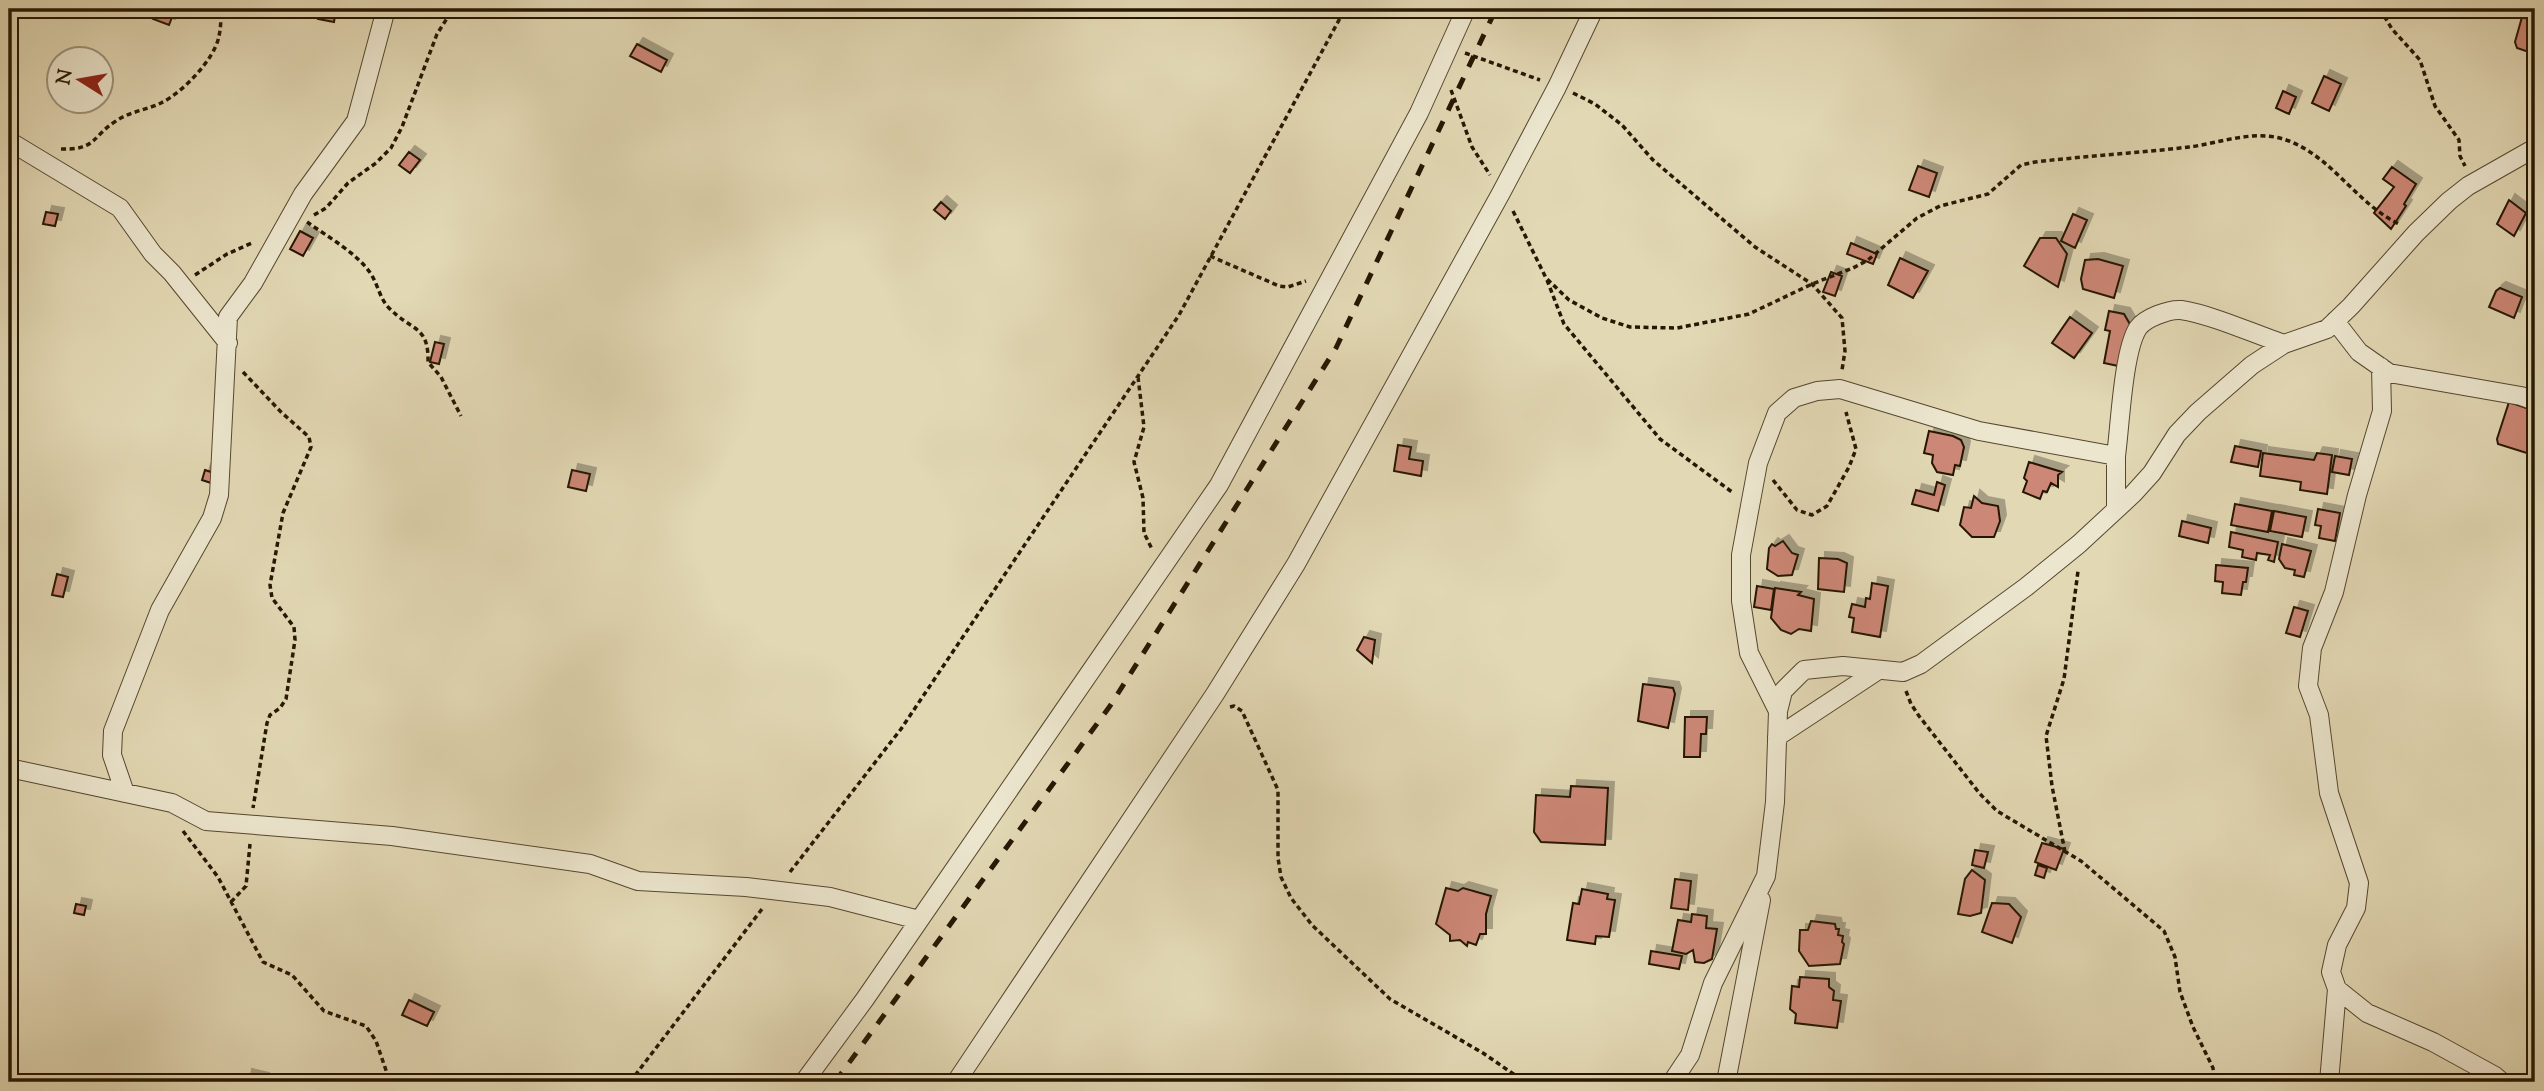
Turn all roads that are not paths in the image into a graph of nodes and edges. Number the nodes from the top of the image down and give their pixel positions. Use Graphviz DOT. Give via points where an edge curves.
graph roads {
  1 [pos="386,9"];
  2 [pos="1466,9"];
  3 [pos="1594,9"];
  4 [pos="9,141"];
  5 [pos="2535,148"];
  6 [pos="2336,321"];
  7 [pos="228,342"];
  8 [pos="2284,344"];
  9 [pos="2381,367"];
  10 [pos="2535,401"];
  11 [pos="2116,456"];
  12 [pos="2116,509"];
  13 [pos="1877,671"];
  14 [pos="1778,711"];
  15 [pos="1777,737"];
  16 [pos="9,768"];
  17 [pos="125,793"];
  18 [pos="1766,876"];
  19 [pos="919,920"];
  20 [pos="2337,989"];
  21 [pos="804,1082"];
  22 [pos="957,1082"];
  23 [pos="1672,1082"];
  24 [pos="1726,1082"];
  25 [pos="2329,1082"];
  26 [pos="2502,1082"];
  1 -- 7 [label="street" via="356,121 303,194 253,283 228,317"];
  2 -- 19 [label="street" via="1438,73 1219,485"];
  3 -- 22 [label="street" via="1501,193 1296,564"];
  4 -- 7 [label="street" via="120,208"];
  5 -- 6 [label="street" via="2449,201"];
  6 -- 8 [label="street" via="2328,329"];
  6 -- 9 [label="street" via="2360,352"];
  7 -- 17 [label="street" via="222,476 216,508 170,590 113,731 112,755"];
  8 -- 11 [label="street" via="2179,310 2139,326 2125,374"];
  8 -- 12 [label="street" via="2198,412 2152,473"];
  9 -- 10 [label="street" via="2389,373"];
  9 -- 20 [label="street" via="2382,411 2334,592 2312,648 2308,686 2319,715 2329,793 2359,883 2356,908 2337,945 2331,972"];
  11 -- 12 [label="street"];
  11 -- 14 [label="street" via="1979,431 1840,389 1794,398 1777,413 1758,463 1741,555 1741,601 1749,653"];
  12 -- 13 [label="street" via="2026,587 1921,664 1903,672"];
  13 -- 14 [label="street" via="1843,666 1804,670 1783,691"];
  13 -- 15 [label="street"];
  14 -- 15 [label="street"];
  15 -- 18 [label="street"];
  16 -- 17 [label="street"];
  17 -- 19 [label="street" via="172,803 206,821 392,836 590,864 638,881 830,897"];
  18 -- 23 [label="street" via="1713,983 1689,1055"];
  18 -- 24 [label="street"];
  19 -- 21 [label="street"];
  20 -- 25 [label="street"];
  20 -- 26 [label="street" via="2367,1013 2433,1042"];
}
